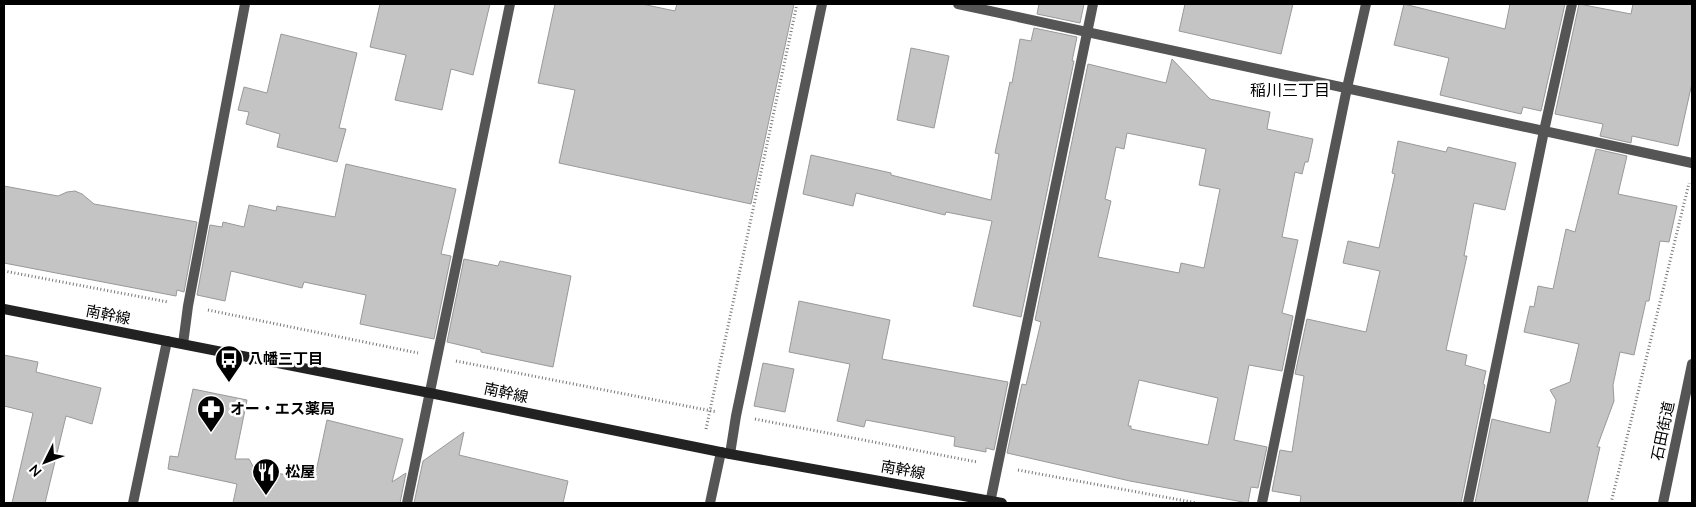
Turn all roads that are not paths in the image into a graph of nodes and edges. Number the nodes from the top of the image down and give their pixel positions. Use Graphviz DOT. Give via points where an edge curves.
graph roads {
  1 [pos="245,4"];
  2 [pos="510,4"];
  3 [pos="822,4"];
  4 [pos="958,4"];
  5 [pos="1093,4"];
  6 [pos="1366,4"];
  7 [pos="1572,4"];
  8 [pos="1087,32"];
  9 [pos="1347,88"];
  10 [pos="1544,130"];
  11 [pos="1692,164"];
  12 [pos="4,309"];
  13 [pos="167,342"];
  14 [pos="183,344"];
  15 [pos="1692,364"];
  16 [pos="430,393"];
  17 [pos="725,453"];
  18 [pos="990,502"];
  19 [pos="133,503"];
  20 [pos="407,503"];
  21 [pos="710,503"];
  22 [pos="1002,503"];
  23 [pos="1262,503"];
  24 [pos="1468,503"];
  25 [pos="1663,503"];
  1 -- 14 [label="street"];
  2 -- 16 [label="street"];
  3 -- 17 [label="street" via="736,416"];
  4 -- 8 [label="street"];
  5 -- 8 [label="street"];
  6 -- 9 [label="street"];
  7 -- 10 [label="street"];
  8 -- 9 [label="street"];
  8 -- 18 [label="street"];
  9 -- 10 [label="street"];
  9 -- 23 [label="street"];
  10 -- 11 [label="street"];
  10 -- 24 [label="street"];
  12 -- 13 [label="main road, 南幹線"];
  13 -- 14 [label="main road, 南幹線"];
  13 -- 19 [label="street"];
  14 -- 16 [label="main road, 南幹線"];
  15 -- 25 [label="street, 石田街道"];
  16 -- 17 [label="main road, 南幹線"];
  16 -- 20 [label="street"];
  17 -- 18 [label="main road, 南幹線"];
  17 -- 21 [label="street"];
  18 -- 22 [label="main road, 南幹線"];
}
